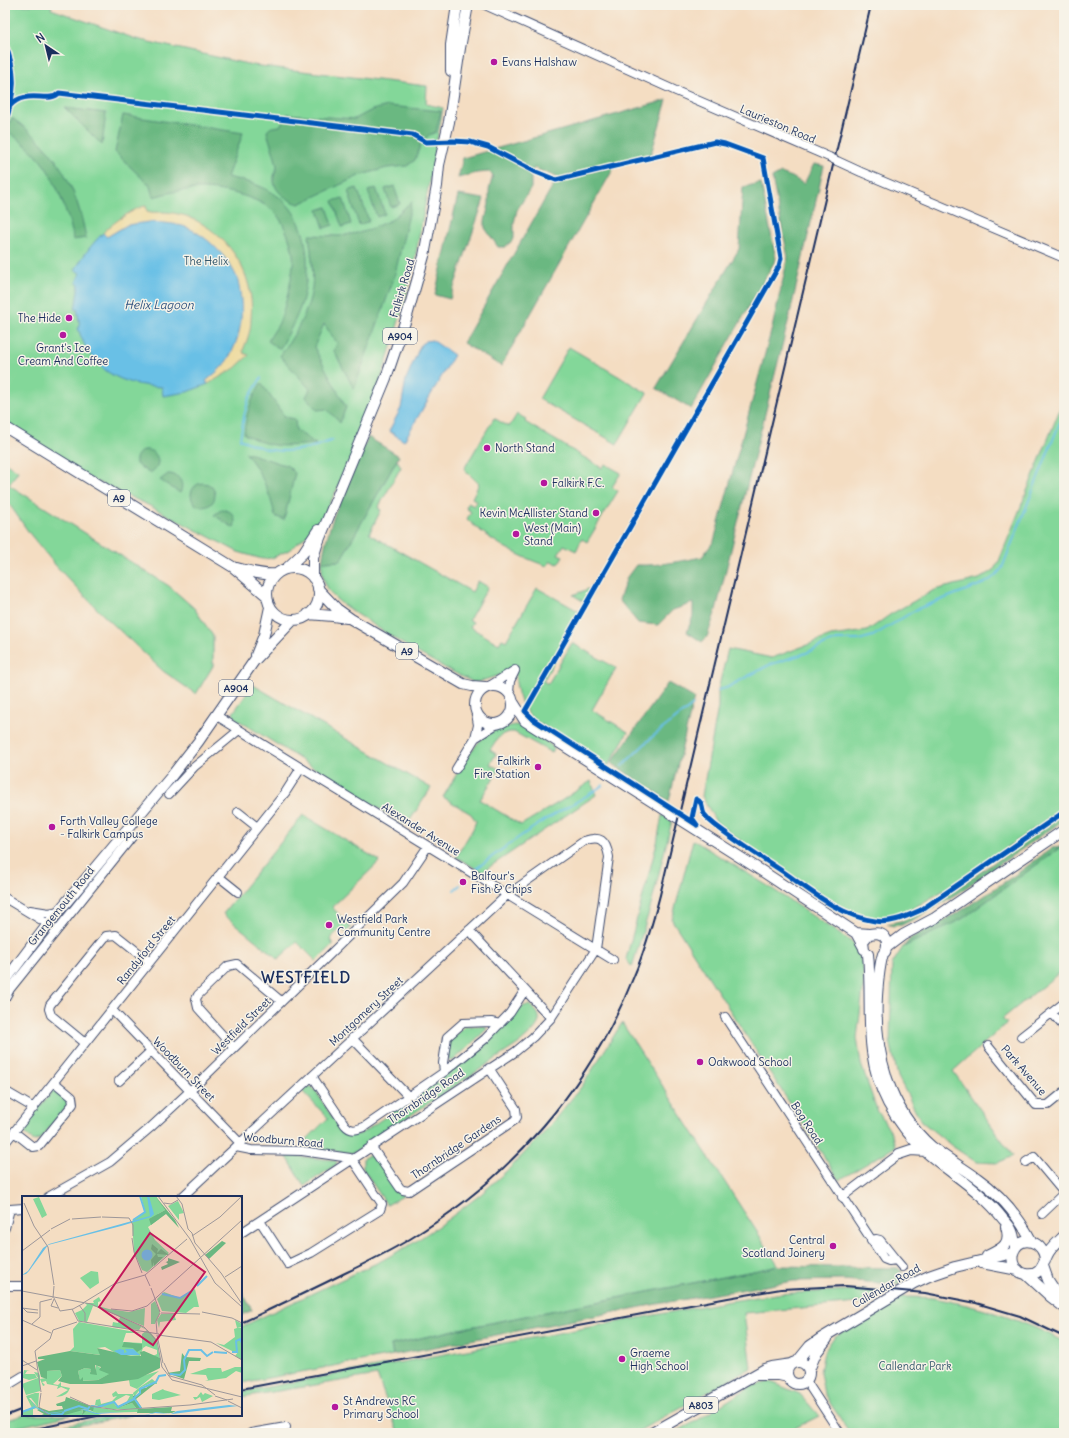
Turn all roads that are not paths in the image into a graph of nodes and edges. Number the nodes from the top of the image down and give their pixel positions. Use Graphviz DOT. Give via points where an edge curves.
graph roads {
  1 [pos="457,5"];
  2 [pos="468,5"];
  3 [pos="485,5"];
  4 [pos="451,103"];
  5 [pos="1064,258"];
  6 [pos="5,427"];
  7 [pos="329,516"];
  8 [pos="233,567"];
  9 [pos="286,568"];
  10 [pos="276,574"];
  11 [pos="313,578"];
  12 [pos="318,589"];
  13 [pos="267,596"];
  14 [pos="270,607"];
  15 [pos="308,614"];
  16 [pos="350,619"];
  17 [pos="293,620"];
  18 [pos="254,661"];
  19 [pos="463,684"];
  20 [pos="488,686"];
  21 [pos="511,698"];
  22 [pos="475,709"];
  23 [pos="217,716"];
  24 [pos="525,721"];
  25 [pos="501,722"];
  26 [pos="239,730"];
  27 [pos="475,738"];
  28 [pos="301,768"];
  29 [pos="456,769"];
  30 [pos="169,794"];
  31 [pos="238,812"];
  32 [pos="257,827"];
  33 [pos="1064,830"];
  34 [pos="129,834"];
  35 [pos="428,846"];
  36 [pos="218,876"];
  37 [pos="238,892"];
  38 [pos="507,894"];
  39 [pos="5,899"];
  40 [pos="23,909"];
  41 [pos="59,911"];
  42 [pos="48,924"];
  43 [pos="469,930"];
  44 [pos="856,933"];
  45 [pos="869,934"];
  46 [pos="885,946"];
  47 [pos="596,949"];
  48 [pos="865,950"];
  49 [pos="613,960"];
  50 [pos="150,962"];
  51 [pos="5,981"];
  52 [pos="524,990"];
  53 [pos="5,998"];
  54 [pos="281,1001"];
  55 [pos="1064,1003"];
  56 [pos="112,1010"];
  57 [pos="1052,1013"];
  58 [pos="725,1017"];
  59 [pos="551,1018"];
  60 [pos="500,1024"];
  61 [pos="1064,1027"];
  62 [pos="1021,1037"];
  63 [pos="352,1038"];
  64 [pos="85,1043"];
  65 [pos="988,1046"];
  66 [pos="234,1048"];
  67 [pos="151,1051"];
  68 [pos="489,1068"];
  69 [pos="444,1072"];
  70 [pos="312,1076"];
  71 [pos="119,1081"];
  72 [pos="54,1082"];
  73 [pos="5,1091"];
  74 [pos="190,1091"];
  75 [pos="1064,1092"];
  76 [pos="409,1097"];
  77 [pos="34,1108"];
  78 [pos="14,1132"];
  79 [pos="907,1132"];
  80 [pos="5,1143"];
  81 [pos="238,1145"];
  82 [pos="371,1146"];
  83 [pos="926,1151"];
  84 [pos="899,1154"];
  85 [pos="352,1159"];
  86 [pos="1026,1162"];
  87 [pos="1064,1193"];
  88 [pos="50,1196"];
  89 [pos="183,1196"];
  90 [pos="842,1197"];
  91 [pos="8,1207"];
  92 [pos="22,1208"];
  93 [pos="1042,1214"];
  94 [pos="260,1221"];
  95 [pos="5,1228"];
  96 [pos="5,1232"];
  97 [pos="242,1232"];
  98 [pos="1062,1238"];
  99 [pos="1012,1240"];
  100 [pos="1032,1240"];
  101 [pos="972,1264"];
  102 [pos="1044,1264"];
  103 [pos="902,1267"];
  104 [pos="1023,1272"];
  105 [pos="5,1286"];
  106 [pos="22,1286"];
  107 [pos="1064,1306"];
  108 [pos="833,1331"];
  109 [pos="794,1363"];
  110 [pos="809,1370"];
  111 [pos="22,1377"];
  112 [pos="751,1377"];
  113 [pos="788,1377"];
  114 [pos="806,1381"];
  115 [pos="5,1387"];
  116 [pos="286,1427"];
  117 [pos="251,1433"];
  118 [pos="652,1433"];
  119 [pos="840,1433"];
  1 -- 4 [label="main road, Falkirk Road / A904" via="451,45"];
  2 -- 4 [label="main road, Falkirk Road / A904"];
  3 -- 5 [label="street, Laurieston Road, bridge" via="855,170"];
  4 -- 7 [label="main road, Falkirk Road / A904" via="424,256 407,316 364,435"];
  6 -- 8 [label="main road, A9"];
  7 -- 9 [label="main road, Falkirk Road / A904" via="303,553"];
  7 -- 11 [label="main road, Falkirk Road / A904" via="313,558"];
  8 -- 10 [label="main road, A9" via="269,575"];
  8 -- 13 [label="main road, A9"];
  9 -- 10 [label="main road"];
  9 -- 11 [label="main road" via="301,569"];
  10 -- 13 [label="main road" via="269,584"];
  11 -- 12 [label="main road"];
  12 -- 15 [label="main road" via="317,603"];
  12 -- 16 [label="main road, A9"];
  13 -- 14 [label="main road"];
  14 -- 17 [label="main road" via="276,614"];
  14 -- 18 [label="main road, Grangemouth Road / A904" via="264,635"];
  15 -- 16 [label="main road, A9"];
  15 -- 17 [label="main road"];
  16 -- 19 [label="main road, A9"];
  17 -- 18 [label="main road, Grangemouth Road / A904"];
  18 -- 23 [label="main road, Grangemouth Road / A904"];
  19 -- 20 [label="main road, A9"];
  19 -- 22 [label="main road"];
  20 -- 21 [label="main road" via="501,687"];
  20 -- 21 [label="street" via="515,670 510,681"];
  20 -- 22 [label="main road" via="477,695"];
  21 -- 24 [label="main road"];
  21 -- 25 [label="main road" via="511,713"];
  22 -- 25 [label="main road" via="485,722"];
  22 -- 27 [label="street" via="478,726"];
  23 -- 26 [label="street, Alexander Avenue"];
  23 -- 34 [label="main road, Grangemouth Road / A904"];
  24 -- 25 [label="main road"];
  24 -- 44 [label="main road" via="765,872"];
  25 -- 27 [label="street"];
  26 -- 28 [label="street, Alexander Avenue"];
  26 -- 30 [label="street" via="194,767"];
  27 -- 29 [label="street"];
  28 -- 32 [label="street, Randyford Street" via="285,793"];
  28 -- 35 [label="street, Alexander Avenue"];
  31 -- 32 [label="street"];
  32 -- 36 [label="street, Randyford Street"];
  33 -- 46 [label="main road" via="935,918"];
  34 -- 41 [label="main road, Grangemouth Road / A904"];
  34 -- 53 [label="street, Grangemouth Road"];
  35 -- 38 [label="street, Alexander Avenue"];
  35 -- 54 [label="street, Westfield Street" via="403,883"];
  36 -- 37 [label="street"];
  36 -- 50 [label="street, Randyford Street"];
  38 -- 43 [label="street, Montgomery Street"];
  38 -- 47 [label="street, Alexander Avenue"];
  38 -- 47 [label="street, Montgomery Street" via="584,841 593,838 602,840 607,846 609,856"];
  39 -- 40 [label="street"];
  40 -- 41 [label="street" via="49,914"];
  40 -- 42 [label="street"];
  41 -- 42 [label="main road, Grangemouth Road / A904"];
  42 -- 51 [label="main road, Grangemouth Road / A904"];
  43 -- 52 [label="street"];
  43 -- 63 [label="street, Montgomery Street"];
  44 -- 45 [label="main road"];
  44 -- 48 [label="main road"];
  45 -- 46 [label="main road" via="878,933"];
  45 -- 48 [label="main road" via="866,937"];
  46 -- 48 [label="main road" via="876,957"];
  46 -- 100 [label="main road" via="876,1006 879,1048 887,1083 895,1100 913,1128 932,1147 995,1193"];
  47 -- 49 [label="street, Alexander Avenue"];
  47 -- 59 [label="street, Thornbridge Road"];
  48 -- 79 [label="main road" via="870,984 870,1049 874,1067 889,1104"];
  50 -- 56 [label="street, Randyford Street"];
  50 -- 64 [label="street" via="116,935 106,936 50,1005 51,1015"];
  52 -- 59 [label="street"];
  52 -- 60 [label="street"];
  54 -- 66 [label="street, Westfield Street"];
  54 -- 66 [label="street" via="237,964 228,966 198,995 198,1008"];
  55 -- 57 [label="street"];
  56 -- 64 [label="street, Randyford Street"];
  56 -- 67 [label="street, Woodburn Street"];
  57 -- 61 [label="street"];
  57 -- 62 [label="street"];
  58 -- 90 [label="street, Bog Road"];
  59 -- 68 [label="street, Thornbridge Road" via="515,1052"];
  60 -- 69 [label="street"];
  60 -- 69 [label="street" via="463,1023 447,1037"];
  63 -- 70 [label="street, Montgomery Street"];
  63 -- 76 [label="street"];
  64 -- 72 [label="street, Randyford Street"];
  65 -- 75 [label="street, Park Avenue" via="1036,1105 1048,1105"];
  66 -- 74 [label="street, Westfield Street"];
  67 -- 71 [label="street"];
  67 -- 74 [label="street, Woodburn Street"];
  68 -- 82 [label="street, Thornbridge Road"];
  68 -- 82 [label="street, Thornbridge Gardens" via="516,1109 517,1117 409,1192 400,1188"];
  69 -- 76 [label="street"];
  70 -- 76 [label="street" via="349,1129 364,1127"];
  70 -- 81 [label="street, Montgomery Street"];
  72 -- 77 [label="street, Randyford Street"];
  72 -- 78 [label="street" via="72,1097 73,1104 39,1146 34,1147"];
  73 -- 77 [label="street"];
  74 -- 81 [label="street, Woodburn Street"];
  74 -- 88 [label="street, Westfield Street" via="110,1162"];
  77 -- 78 [label="street, Randyford Street"];
  78 -- 80 [label="street, Randyford Street"];
  79 -- 83 [label="main road"];
  79 -- 84 [label="main road" via="905,1145"];
  81 -- 85 [label="street, Woodburn Road" via="250,1150 302,1151"];
  81 -- 89 [label="street, Woodburn Road"];
  82 -- 85 [label="street, Thornbridge Road"];
  83 -- 84 [label="main road" via="911,1150"];
  83 -- 99 [label="main road" via="996,1209"];
  84 -- 90 [label="street"];
  85 -- 94 [label="street, Thornbridge Road"];
  85 -- 94 [label="street" via="381,1202 380,1210 311,1253 288,1264"];
  86 -- 87 [label="street" via="1034,1157"];
  87 -- 93 [label="street"];
  90 -- 103 [label="street, Bog Road" via="884,1259 896,1260"];
  91 -- 92 [label="street"];
  91 -- 95 [label="street"];
  94 -- 97 [label="street, Thornbridge Road"];
  95 -- 96 [label="street"];
  98 -- 100 [label="main road, Callendar Road" via="1044,1245"];
  98 -- 102 [label="main road" via="1048,1253"];
  99 -- 100 [label="main road, Callendar Road" via="1022,1243"];
  99 -- 101 [label="main road, Callendar Road"];
  99 -- 101 [label="main road" via="1008,1237 1005,1246"];
  99 -- 104 [label="main road" via="1013,1262"];
  100 -- 102 [label="main road" via="1044,1252"];
  101 -- 104 [label="main road, Callendar Road"];
  101 -- 108 [label="main road, Callendar Road" via="922,1279"];
  102 -- 104 [label="main road" via="1036,1273"];
  102 -- 107 [label="main road" via="1048,1280"];
  104 -- 107 [label="main road"];
  105 -- 106 [label="street"];
  108 -- 109 [label="main road, Callendar Road" via="810,1346"];
  108 -- 110 [label="main road, Callendar Road" via="816,1353"];
  109 -- 110 [label="main road" via="803,1363"];
  109 -- 112 [label="main road, A803" via="772,1367"];
  109 -- 113 [label="main road" via="788,1370"];
  110 -- 114 [label="main road"];
  111 -- 115 [label="street"];
  112 -- 113 [label="main road, A803" via="772,1374"];
  112 -- 118 [label="main road, A803"];
  113 -- 114 [label="main road, A803" via="794,1383"];
  114 -- 119 [label="street"];
  116 -- 117 [label="street"];
}
